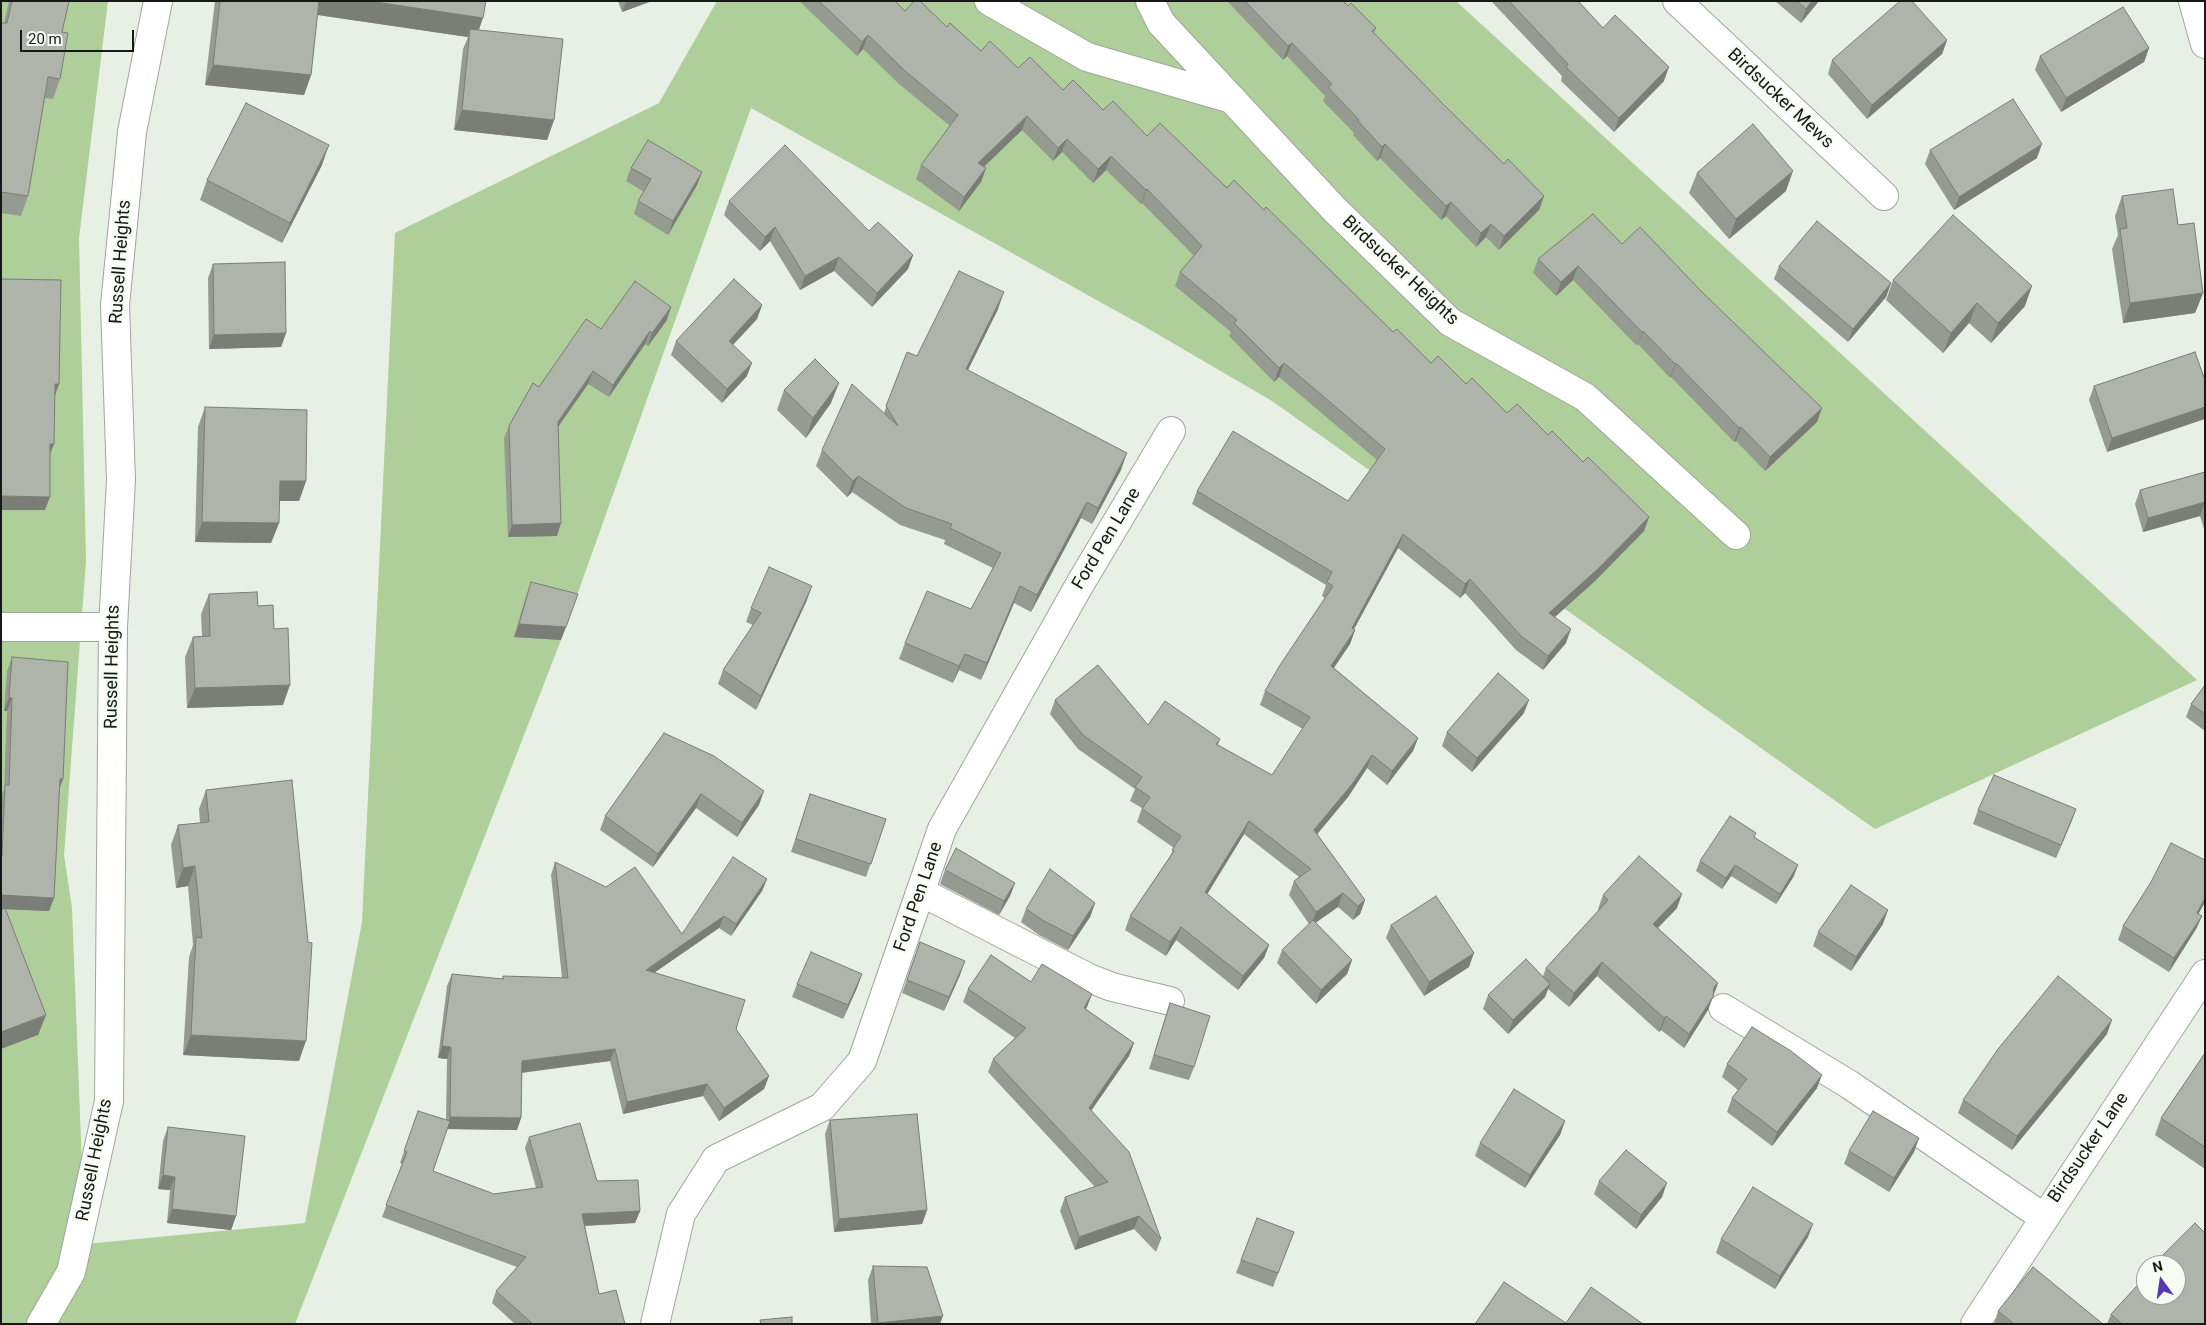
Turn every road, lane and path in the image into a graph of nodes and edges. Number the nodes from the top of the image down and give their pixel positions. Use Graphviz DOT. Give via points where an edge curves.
graph roads {
  1 [pos="158,1"];
  2 [pos="989,1"];
  3 [pos="1150,1"];
  4 [pos="1677,1"];
  5 [pos="2193,1"];
  6 [pos="2205,44"];
  7 [pos="1232,99"];
  8 [pos="1884,196"];
  9 [pos="1171,431"];
  10 [pos="1736,535"];
  11 [pos="1,627"];
  12 [pos="113,627"];
  13 [pos="920,892"];
  14 [pos="2205,974"];
  15 [pos="1170,1001"];
  16 [pos="1723,1008"];
  17 [pos="2043,1217"];
  18 [pos="41,1324"];
  19 [pos="655,1324"];
  20 [pos="1974,1324"];
  1 -- 12 [label="street, Russell Heights" via="132,132 115,305 121,480"];
  2 -- 7 [label="street" via="1087,57"];
  3 -- 7 [label="street, Birdsucker Heights" via="1161,23"];
  4 -- 8 [label="street, Birdsucker Mews"];
  5 -- 6 [label="street"];
  7 -- 10 [label="street, Birdsucker Heights" via="1334,210 1450,322 1585,397"];
  9 -- 13 [label="street, Ford Pen Lane" via="1080,584 942,829"];
  11 -- 12 [label="street"];
  12 -- 18 [label="street, Russell Heights" via="108,1101 71,1272"];
  13 -- 15 [label="street" via="1090,978 1112,987"];
  13 -- 19 [label="street, Ford Pen Lane" via="862,1061 822,1107 716,1159 681,1214"];
  14 -- 17 [label="street, Birdsucker Lane"];
  16 -- 17 [label="street" via="1850,1085"];
  17 -- 20 [label="street, Birdsucker Lane"];
}
